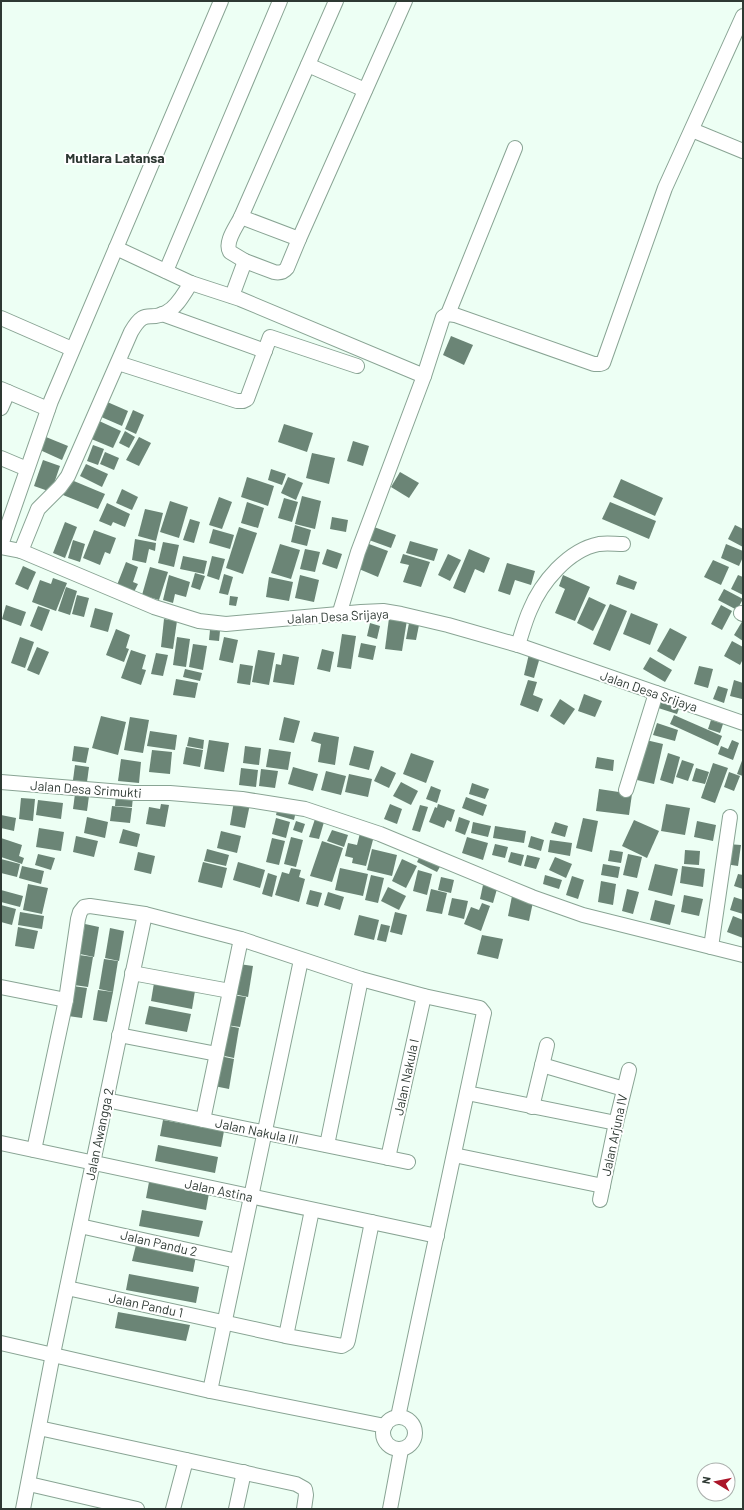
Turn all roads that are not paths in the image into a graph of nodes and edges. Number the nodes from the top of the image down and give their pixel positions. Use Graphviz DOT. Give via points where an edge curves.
graph roads {
  1 [pos="220,1"];
  2 [pos="280,1"];
  3 [pos="336,1"];
  4 [pos="405,1"];
  5 [pos="743,16"];
  6 [pos="308,65"];
  7 [pos="365,90"];
  8 [pos="692,130"];
  9 [pos="516,148"];
  10 [pos="743,151"];
  11 [pos="241,217"];
  12 [pos="298,239"];
  13 [pos="116,248"];
  14 [pos="249,263"];
  15 [pos="166,271"];
  16 [pos="191,283"];
  17 [pos="236,298"];
  18 [pos="162,314"];
  19 [pos="448,314"];
  20 [pos="1,318"];
  21 [pos="72,349"];
  22 [pos="265,351"];
  23 [pos="118,363"];
  24 [pos="357,366"];
  25 [pos="424,376"];
  26 [pos="4,391"];
  27 [pos="1,408"];
  28 [pos="48,409"];
  29 [pos="1,458"];
  30 [pos="27,469"];
  31 [pos="623,544"];
  32 [pos="1,546"];
  33 [pos="21,551"];
  34 [pos="339,615"];
  35 [pos="518,645"];
  36 [pos="656,693"];
  37 [pos="743,723"];
  38 [pos="1,782"];
  39 [pos="626,790"];
  40 [pos="730,817"];
  41 [pos="145,914"];
  42 [pos="241,939"];
  43 [pos="711,947"];
  44 [pos="743,955"];
  45 [pos="301,960"];
  46 [pos="132,973"];
  47 [pos="361,979"];
  48 [pos="1,987"];
  49 [pos="230,991"];
  50 [pos="424,996"];
  51 [pos="66,1000"];
  52 [pos="119,1035"];
  53 [pos="547,1045"];
  54 [pos="217,1054"];
  55 [pos="542,1065"];
  56 [pos="629,1070"];
  57 [pos="624,1089"];
  58 [pos="467,1094"];
  59 [pos="106,1100"];
  60 [pos="532,1107"];
  61 [pos="203,1120"];
  62 [pos="616,1123"];
  63 [pos="264,1132"];
  64 [pos="1,1143"];
  65 [pos="327,1145"];
  66 [pos="34,1150"];
  67 [pos="454,1155"];
  68 [pos="388,1158"];
  69 [pos="93,1162"];
  70 [pos="408,1162"];
  71 [pos="603,1186"];
  72 [pos="251,1196"];
  73 [pos="600,1200"];
  74 [pos="312,1210"];
  75 [pos="372,1222"];
  76 [pos="80,1226"];
  77 [pos="437,1236"];
  78 [pos="237,1261"];
  79 [pos="67,1288"];
  80 [pos="224,1322"];
  81 [pos="286,1336"];
  82 [pos="1,1343"];
  83 [pos="53,1354"];
  84 [pos="210,1391"];
  85 [pos="398,1417"];
  86 [pos="385,1426"];
  87 [pos="39,1428"];
  88 [pos="401,1450"];
  89 [pos="186,1460"];
  90 [pos="244,1472"];
  91 [pos="29,1484"];
  92 [pos="23,1509"];
  93 [pos="137,1509"];
  94 [pos="173,1509"];
  95 [pos="236,1509"];
  96 [pos="304,1509"];
  97 [pos="390,1509"];
  1 -- 13 [label="street"];
  2 -- 15 [label="street"];
  3 -- 6 [label="street"];
  4 -- 7 [label="street"];
  5 -- 8 [label="street"];
  6 -- 7 [label="street"];
  6 -- 11 [label="street"];
  7 -- 12 [label="street"];
  8 -- 10 [label="street"];
  8 -- 19 [label="street" via="665,188 603,363 594,364"];
  9 -- 19 [label="street"];
  11 -- 12 [label="street"];
  11 -- 14 [label="street" via="228,242 228,250"];
  12 -- 14 [label="street" via="284,272 274,272"];
  13 -- 15 [label="street"];
  13 -- 21 [label="street"];
  14 -- 17 [label="street"];
  15 -- 16 [label="street"];
  16 -- 17 [label="street"];
  16 -- 18 [label="street" via="174,306"];
  17 -- 25 [label="street"];
  18 -- 22 [label="street"];
  18 -- 23 [label="street" via="138,320"];
  19 -- 25 [label="street" via="441,319"];
  20 -- 21 [label="street"];
  21 -- 28 [label="street"];
  22 -- 23 [label="street" via="248,399 243,401"];
  22 -- 24 [label="street" via="270,337"];
  23 -- 33 [label="street" via="68,476 38,509"];
  25 -- 34 [label="street" via="358,552"];
  26 -- 27 [label="street"];
  26 -- 28 [label="street"];
  28 -- 30 [label="street"];
  29 -- 30 [label="street"];
  30 -- 32 [label="street"];
  31 -- 35 [label="street" via="599,544 576,554 561,565 530,609"];
  32 -- 33 [label="street, Jalan Desa Srijaya"];
  33 -- 34 [label="street, Jalan Desa Srijaya" via="154,608 199,621 226,624"];
  34 -- 35 [label="street, Jalan Desa Srijaya" via="383,611 401,614"];
  35 -- 36 [label="street, Jalan Desa Srijaya"];
  36 -- 37 [label="street, Jalan Desa Srijaya"];
  36 -- 39 [label="street"];
  38 -- 43 [label="street, Jalan Desa Srimukti" via="134,793 242,798 305,809 380,834 532,897 576,912"];
  40 -- 43 [label="street"];
  41 -- 42 [label="street"];
  41 -- 46 [label="street, Jalan Awangga 2"];
  41 -- 51 [label="street" via="90,906 81,909"];
  42 -- 45 [label="street"];
  42 -- 49 [label="street"];
  43 -- 44 [label="street, Jalan Desa Srimukti"];
  45 -- 47 [label="street"];
  45 -- 63 [label="street"];
  46 -- 49 [label="street"];
  46 -- 52 [label="street, Jalan Awangga 2"];
  47 -- 50 [label="street"];
  47 -- 65 [label="street"];
  48 -- 51 [label="street"];
  49 -- 54 [label="street"];
  50 -- 58 [label="street" via="482,1010 483,1017"];
  50 -- 68 [label="street, Jalan Nakula I"];
  51 -- 66 [label="street"];
  52 -- 54 [label="street"];
  52 -- 59 [label="street, Jalan Awangga 2"];
  53 -- 55 [label="street"];
  54 -- 61 [label="street"];
  55 -- 57 [label="street"];
  55 -- 60 [label="street"];
  56 -- 57 [label="street, Jalan Arjuna IV"];
  57 -- 62 [label="street, Jalan Arjuna IV"];
  58 -- 60 [label="street"];
  58 -- 67 [label="street"];
  59 -- 61 [label="street, Jalan Nakula III"];
  59 -- 69 [label="street, Jalan Awangga 2"];
  60 -- 62 [label="street"];
  61 -- 63 [label="street, Jalan Nakula III"];
  62 -- 71 [label="street, Jalan Arjuna IV"];
  63 -- 65 [label="street, Jalan Nakula III"];
  63 -- 72 [label="street"];
  64 -- 66 [label="street, Jalan Astina"];
  65 -- 68 [label="street, Jalan Nakula III"];
  66 -- 69 [label="street, Jalan Astina"];
  67 -- 71 [label="street"];
  67 -- 77 [label="street"];
  68 -- 70 [label="street, Jalan Nakula III"];
  69 -- 72 [label="street, Jalan Astina"];
  69 -- 76 [label="street, Jalan Awangga 2"];
  71 -- 73 [label="street, Jalan Arjuna IV"];
  72 -- 74 [label="street, Jalan Astina"];
  72 -- 78 [label="street"];
  74 -- 75 [label="street, Jalan Astina"];
  74 -- 81 [label="street"];
  75 -- 77 [label="street, Jalan Astina"];
  75 -- 81 [label="street, Jalan Pandu 1" via="347,1343 342,1346"];
  76 -- 78 [label="street, Jalan Pandu 2"];
  76 -- 79 [label="street, Jalan Awangga 2"];
  77 -- 85 [label="street"];
  78 -- 80 [label="street"];
  79 -- 80 [label="street, Jalan Pandu 1"];
  79 -- 83 [label="street, Jalan Awangga 2"];
  80 -- 81 [label="street, Jalan Pandu 1"];
  80 -- 84 [label="street"];
  82 -- 83 [label="street"];
  83 -- 84 [label="street"];
  83 -- 87 [label="street, Jalan Awangga 2"];
  84 -- 86 [label="street"];
  85 -- 86 [label="street" via="393,1418"];
  85 -- 88 [label="street" via="409,1420 416,1435 411,1445"];
  86 -- 88 [label="street" via="383,1432 386,1443"];
  87 -- 89 [label="street"];
  87 -- 91 [label="street, Jalan Awangga 2"];
  88 -- 97 [label="street"];
  89 -- 90 [label="street"];
  89 -- 94 [label="street"];
  90 -- 95 [label="street"];
  90 -- 96 [label="street" via="301,1486 305,1489 306,1495"];
  91 -- 92 [label="street, Jalan Awangga 2"];
  91 -- 93 [label="street"];
}
